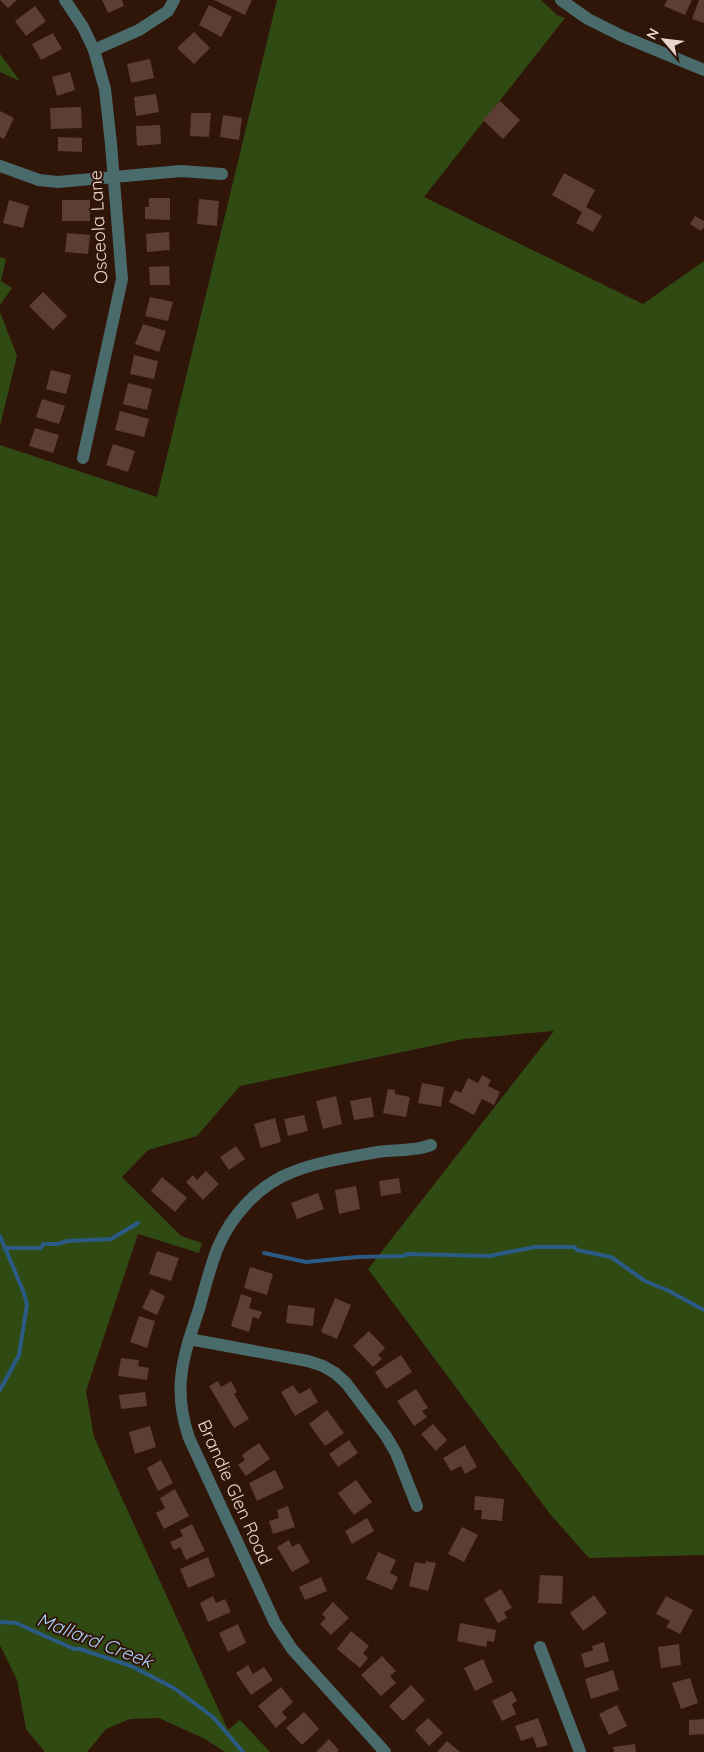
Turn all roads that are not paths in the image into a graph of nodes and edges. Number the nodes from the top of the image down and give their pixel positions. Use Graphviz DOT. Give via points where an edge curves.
graph roads {
  1 [pos="65,0"];
  2 [pos="174,0"];
  3 [pos="561,0"];
  4 [pos="94,50"];
  5 [pos="704,70"];
  6 [pos="0,166"];
  7 [pos="222,174"];
  8 [pos="113,178"];
  9 [pos="83,458"];
  10 [pos="431,1145"];
  11 [pos="189,1339"];
  12 [pos="417,1506"];
  13 [pos="540,1647"];
  14 [pos="385,1752"];
  15 [pos="580,1752"];
  1 -- 4 [label="street, Osceola Lane"];
  2 -- 4 [label="street" via="168,11 139,30"];
  3 -- 5 [label="street" via="588,20"];
  4 -- 8 [label="street, Osceola Lane" via="104,89"];
  6 -- 8 [label="street" via="39,180 58,182"];
  7 -- 8 [label="street" via="181,171"];
  8 -- 9 [label="street, Osceola Lane" via="122,279"];
  10 -- 11 [label="street, Brandie Glen Road" via="412,1150 381,1151 304,1168 272,1182 257,1194 242,1208 218,1247"];
  11 -- 12 [label="street" via="308,1360 335,1374 346,1383 386,1436"];
  11 -- 14 [label="street, Brandie Glen Road" via="180,1384 183,1419 275,1623 292,1649"];
  13 -- 15 [label="street"];
}
